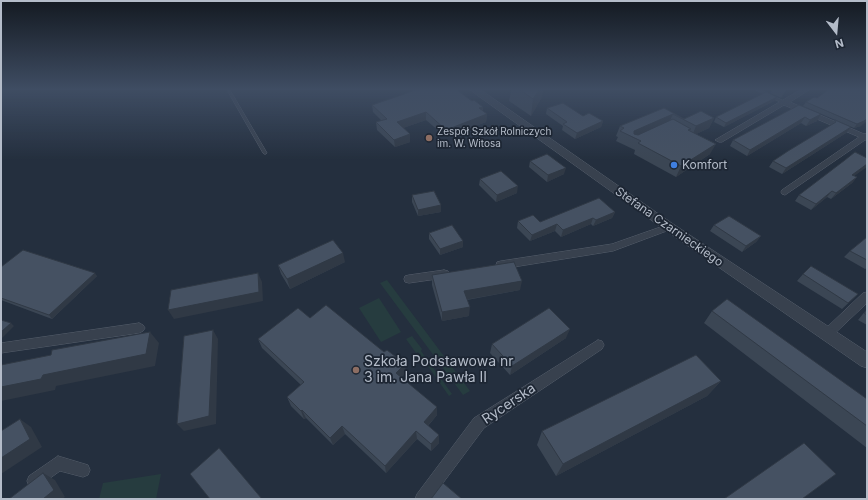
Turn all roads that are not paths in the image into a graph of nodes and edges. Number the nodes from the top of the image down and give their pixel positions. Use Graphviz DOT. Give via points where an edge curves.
graph roads {
  1 [pos="242,113"];
  2 [pos="509,113"];
  3 [pos="766,113"];
  4 [pos="810,113"];
  5 [pos="866,136"];
  6 [pos="715,142"];
  7 [pos="265,152"];
  8 [pos="785,192"];
  9 [pos="669,227"];
  10 [pos="487,267"];
  11 [pos="456,272"];
  12 [pos="409,279"];
  13 [pos="867,296"];
  14 [pos="139,328"];
  15 [pos="827,334"];
  16 [pos="598,345"];
  17 [pos="1,348"];
  18 [pos="867,361"];
  19 [pos="83,470"];
  20 [pos="22,490"];
  21 [pos="422,499"];
  1 -- 7 [label="lane"];
  2 -- 9 [label="street, Stefana Czarnieckiego"];
  3 -- 6 [label="street"];
  4 -- 5 [label="street"];
  5 -- 8 [label="street"];
  9 -- 10 [label="street" via="612,247"];
  9 -- 15 [label="street, Stefana Czarnieckiego"];
  11 -- 12 [label="street"];
  13 -- 15 [label="street"];
  14 -- 17 [label="street"];
  15 -- 18 [label="street, Stefana Czarnieckiego"];
  16 -- 21 [label="street, Rycerska" via="479,423"];
  19 -- 20 [label="street" via="58,463"];
}
